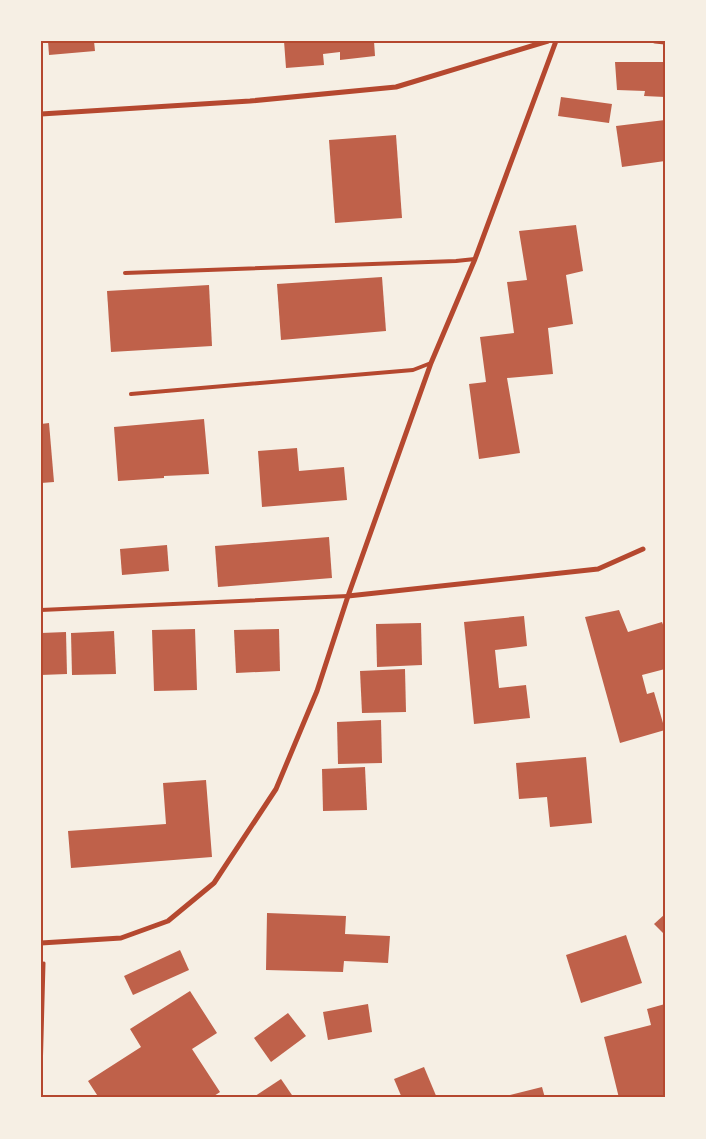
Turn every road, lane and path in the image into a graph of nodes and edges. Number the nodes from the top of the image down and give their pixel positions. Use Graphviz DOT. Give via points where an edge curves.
graph roads {
  1 [pos="548,41"];
  2 [pos="556,41"];
  3 [pos="655,41"];
  4 [pos="665,42"];
  5 [pos="41,114"];
  6 [pos="475,259"];
  7 [pos="125,273"];
  8 [pos="430,363"];
  9 [pos="131,394"];
  10 [pos="643,549"];
  11 [pos="348,596"];
  12 [pos="41,610"];
  13 [pos="43,943"];
  14 [pos="41,1075"];
  1 -- 5 [label="street" via="396,87 250,101"];
  2 -- 6 [label="street"];
  3 -- 4 [label="street"];
  6 -- 7 [label="lane"];
  6 -- 8 [label="street"];
  8 -- 9 [label="lane" via="413,370"];
  8 -- 11 [label="street"];
  10 -- 11 [label="street" via="598,569"];
  11 -- 12 [label="lane"];
  11 -- 13 [label="street" via="317,691 276,789 214,883 168,920 121,938"];
  13 -- 14 [label="path"];
}
